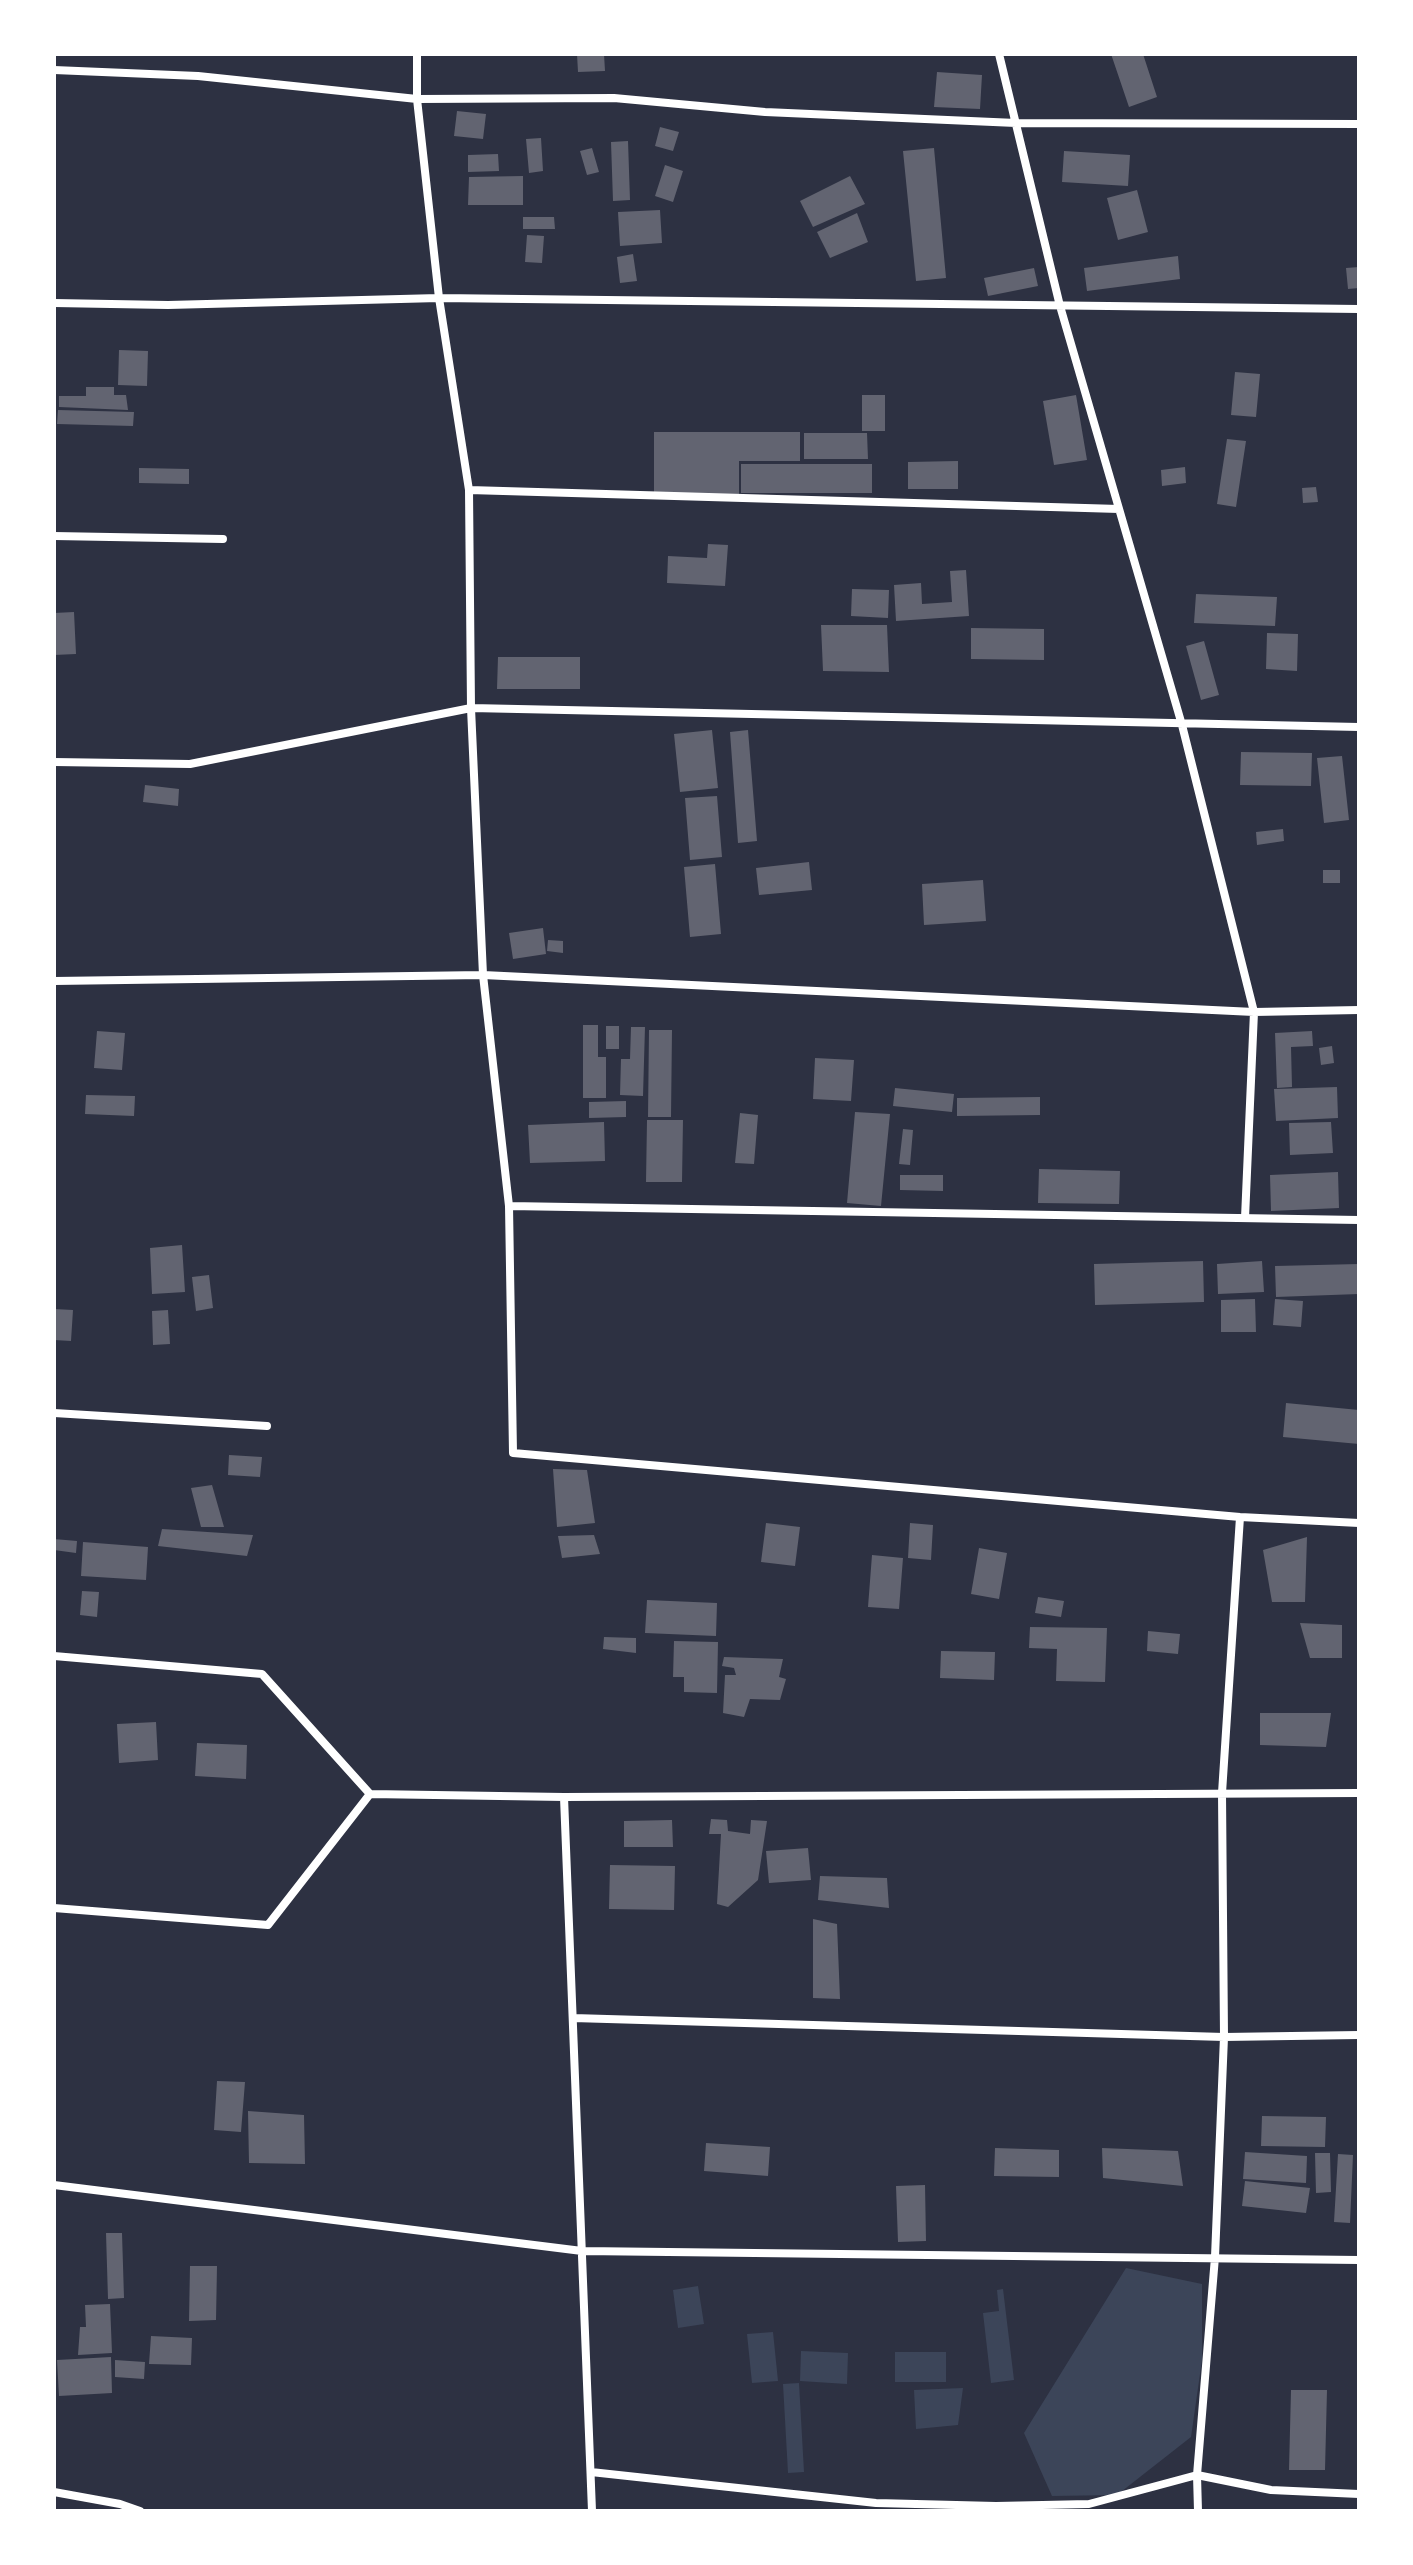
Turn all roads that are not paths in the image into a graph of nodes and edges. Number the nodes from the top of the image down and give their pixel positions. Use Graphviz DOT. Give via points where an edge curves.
graph roads {
  1 [pos="417,54"];
  2 [pos="999,54"];
  3 [pos="54,70"];
  4 [pos="417,99"];
  5 [pos="1016,123"];
  6 [pos="1359,124"];
  7 [pos="439,298"];
  8 [pos="54,303"];
  9 [pos="1060,306"];
  10 [pos="1359,309"];
  11 [pos="469,490"];
  12 [pos="1119,509"];
  13 [pos="54,536"];
  14 [pos="223,539"];
  15 [pos="471,708"];
  16 [pos="1182,725"];
  17 [pos="1359,727"];
  18 [pos="54,762"];
  19 [pos="483,975"];
  20 [pos="54,981"];
  21 [pos="1359,1010"];
  22 [pos="1254,1012"];
  23 [pos="509,1206"];
  24 [pos="1245,1218"];
  25 [pos="1359,1220"];
  26 [pos="54,1413"];
  27 [pos="267,1426"];
  28 [pos="1240,1517"];
  29 [pos="1359,1523"];
  30 [pos="54,1656"];
  31 [pos="1222,1793"];
  32 [pos="1359,1793"];
  33 [pos="370,1794"];
  34 [pos="564,1797"];
  35 [pos="54,1908"];
  36 [pos="573,2018"];
  37 [pos="1359,2035"];
  38 [pos="1224,2037"];
  39 [pos="54,2185"];
  40 [pos="582,2251"];
  41 [pos="1215,2257"];
  42 [pos="1359,2260"];
  43 [pos="591,2472"];
  44 [pos="1197,2475"];
  45 [pos="54,2492"];
  46 [pos="1359,2494"];
  47 [pos="140,2511"];
  48 [pos="592,2511"];
  49 [pos="1198,2511"];
  1 -- 4 [label="street"];
  2 -- 5 [label="street"];
  3 -- 4 [label="street" via="198,76"];
  4 -- 5 [label="street" via="614,98 765,112"];
  4 -- 7 [label="street"];
  5 -- 6 [label="street"];
  5 -- 9 [label="street"];
  7 -- 8 [label="street"];
  7 -- 9 [label="street"];
  7 -- 11 [label="street"];
  9 -- 10 [label="street"];
  9 -- 12 [label="street"];
  11 -- 12 [label="street"];
  11 -- 15 [label="street"];
  12 -- 16 [label="street"];
  13 -- 14 [label="street"];
  15 -- 16 [label="street"];
  15 -- 18 [label="street" via="190,764"];
  15 -- 19 [label="street"];
  16 -- 17 [label="street"];
  16 -- 22 [label="street"];
  19 -- 20 [label="street"];
  19 -- 22 [label="street"];
  19 -- 23 [label="street"];
  21 -- 22 [label="street"];
  22 -- 24 [label="street"];
  23 -- 24 [label="street"];
  23 -- 28 [label="street" via="513,1453"];
  24 -- 25 [label="street"];
  26 -- 27 [label="street"];
  28 -- 29 [label="street"];
  28 -- 31 [label="street"];
  30 -- 33 [label="street" via="262,1674"];
  31 -- 32 [label="street"];
  31 -- 34 [label="street"];
  31 -- 38 [label="street"];
  33 -- 34 [label="street"];
  33 -- 35 [label="street" via="268,1925"];
  34 -- 36 [label="street"];
  36 -- 38 [label="street"];
  36 -- 40 [label="street"];
  37 -- 38 [label="street"];
  38 -- 41 [label="street"];
  39 -- 40 [label="street"];
  40 -- 41 [label="street"];
  40 -- 43 [label="street"];
  41 -- 42 [label="street"];
  41 -- 44 [label="street"];
  43 -- 44 [label="street" via="876,2503 996,2506 1089,2504"];
  43 -- 48 [label="street"];
  44 -- 46 [label="street" via="1271,2490"];
  44 -- 49 [label="street"];
  45 -- 47 [label="street"];
}
